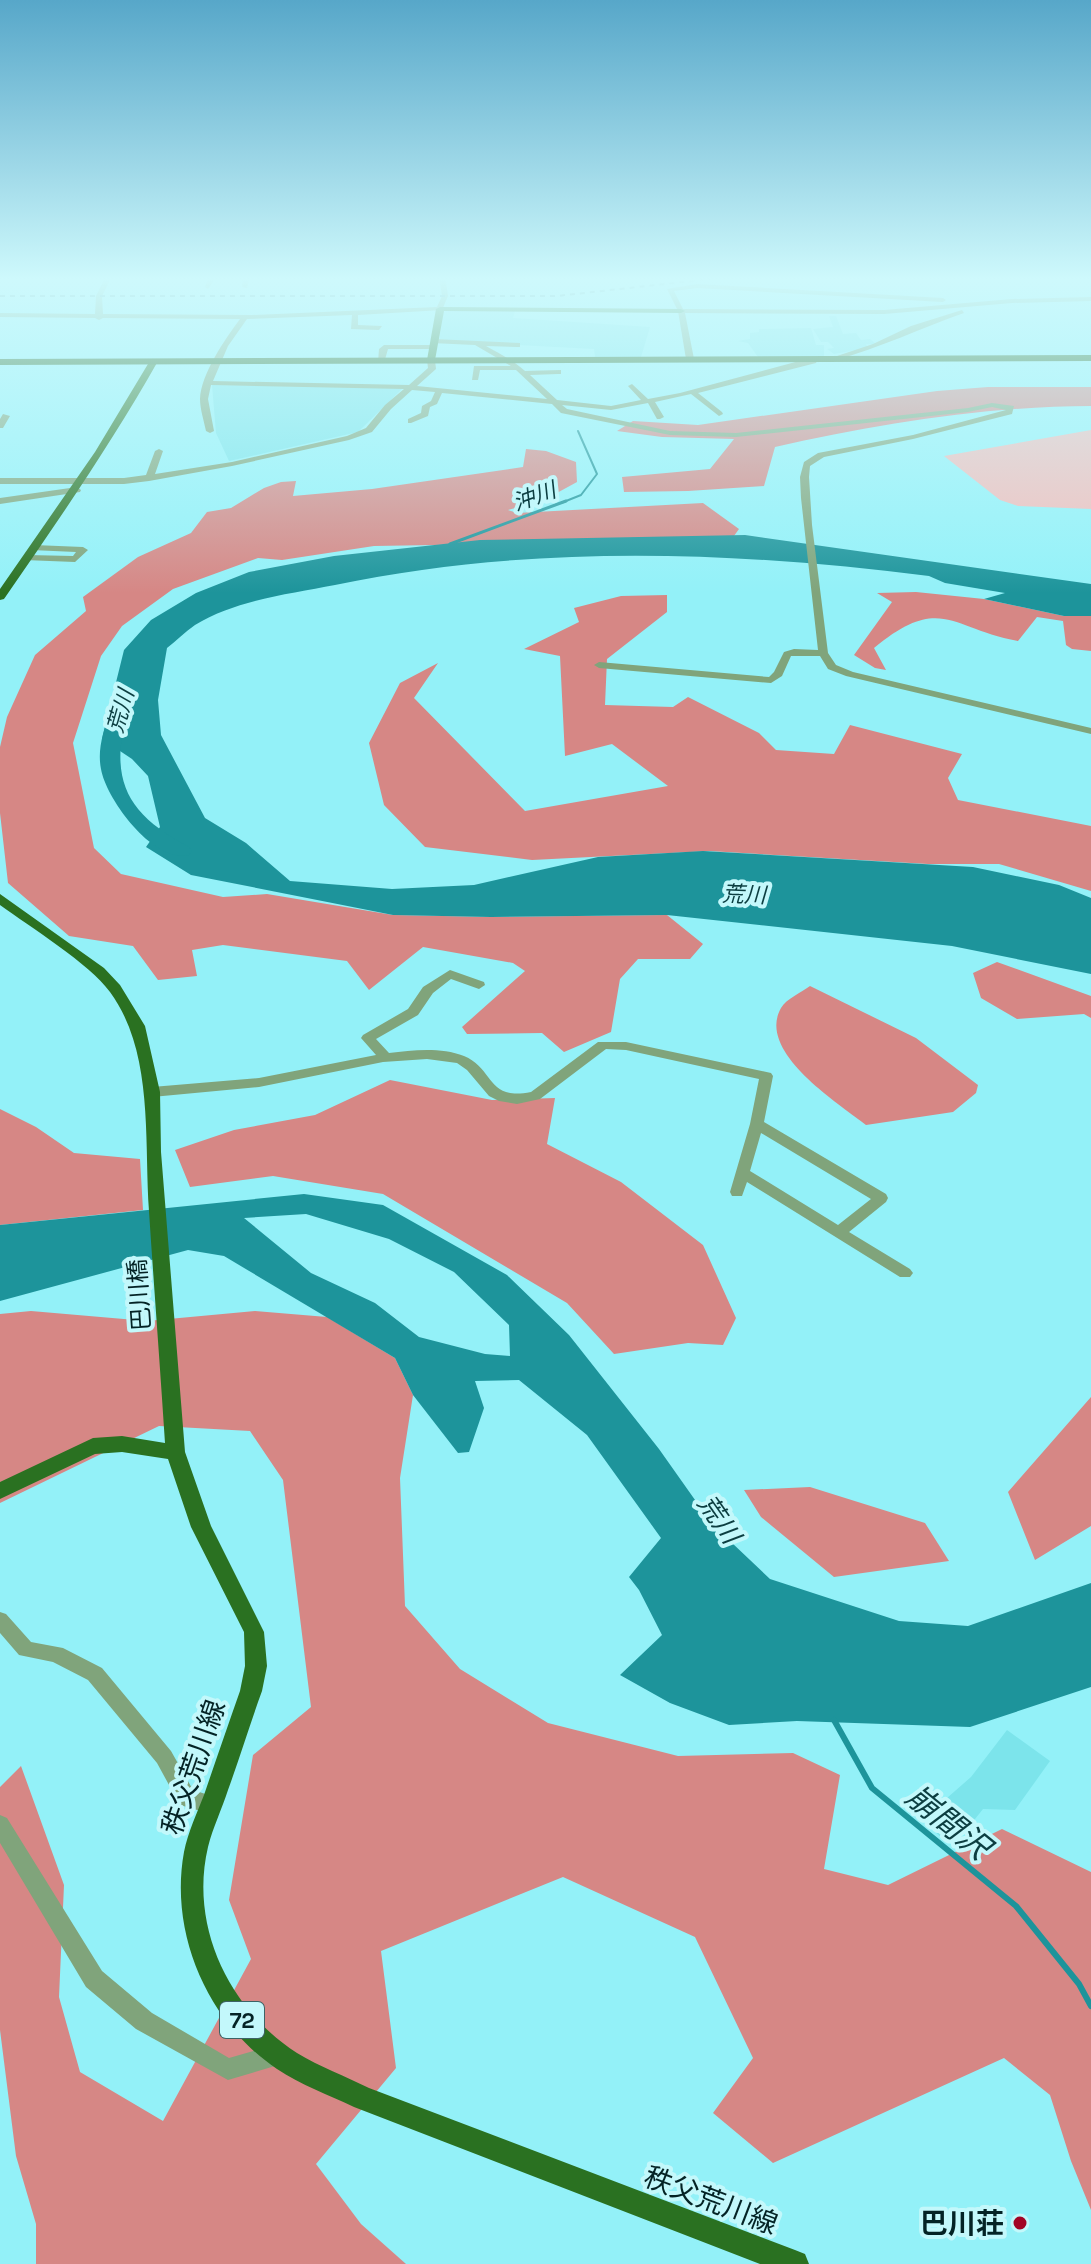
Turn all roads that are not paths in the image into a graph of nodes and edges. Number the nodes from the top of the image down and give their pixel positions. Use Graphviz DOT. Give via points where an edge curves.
graph roads {
  1 [pos="143,382"];
  2 [pos="418,382"];
  3 [pos="531,382"];
  4 [pos="732,382"];
  5 [pos="208,383"];
  6 [pos="632,386"];
  7 [pos="411,388"];
  8 [pos="439,391"];
  9 [pos="693,392"];
  10 [pos="550,401"];
  11 [pos="649,401"];
  12 [pos="719,414"];
  13 [pos="6,416"];
  14 [pos="660,417"];
  15 [pos="411,421"];
  16 [pos="0,426"];
  17 [pos="210,431"];
  18 [pos="159,451"];
  19 [pos="149,478"];
  20 [pos="0,481"];
  21 [pos="79,485"];
  22 [pos="0,501"];
  23 [pos="0,597"];
  24 [pos="823,653"];
  25 [pos="599,665"];
  26 [pos="1091,731"];
  27 [pos="0,898"];
  28 [pos="479,985"];
  29 [pos="385,1057"];
  30 [pos="152,1092"];
  31 [pos="757,1124"];
  32 [pos="743,1173"];
  33 [pos="737,1192"];
  34 [pos="839,1232"];
  35 [pos="905,1273"];
  36 [pos="174,1443"];
  37 [pos="0,1491"];
  38 [pos="0,1620"];
  39 [pos="211,1805"];
  40 [pos="0,1825"];
  41 [pos="277,2055"];
  42 [pos="795,2264"];
  1 -- 21 [label="main road"];
  2 -- 7 [label="street"];
  3 -- 10 [label="street"];
  4 -- 9 [label="street"];
  5 -- 7 [label="street"];
  5 -- 17 [label="street" via="204,399"];
  6 -- 11 [label="street"];
  7 -- 8 [label="street"];
  7 -- 19 [label="street" via="357,436"];
  8 -- 10 [label="street"];
  8 -- 15 [label="street" via="425,414"];
  9 -- 11 [label="street"];
  9 -- 12 [label="street"];
  10 -- 11 [label="street" via="611,408"];
  10 -- 24 [label="street" via="583,416 706,435 992,405 1013,410 821,455 805,468"];
  11 -- 14 [label="street"];
  13 -- 16 [label="street"];
  18 -- 19 [label="street"];
  19 -- 21 [label="street"];
  20 -- 21 [label="street"];
  21 -- 22 [label="street"];
  21 -- 23 [label="main road"];
  24 -- 25 [label="street" via="790,652 771,680"];
  24 -- 26 [label="street" via="832,667 850,674"];
  27 -- 30 [label="main road, 巴川橋" via="67,945 115,988 138,1026"];
  28 -- 29 [label="street" via="450,974 428,990 413,1012 368,1038"];
  29 -- 30 [label="street" via="273,1080"];
  29 -- 31 [label="street" via="451,1056 465,1062 495,1094 522,1100 603,1045 626,1046 766,1076"];
  30 -- 36 [label="main road, 巴川橋"];
  31 -- 32 [label="street"];
  31 -- 34 [label="street" via="881,1198"];
  32 -- 33 [label="street"];
  32 -- 34 [label="street"];
  34 -- 35 [label="street"];
  36 -- 37 [label="main road" via="93,1446"];
  36 -- 39 [label="main road, 秩父荒川線 / 72" via="201,1527 254,1632 251,1691"];
  38 -- 39 [label="street" via="26,1649 56,1654 95,1674 164,1757 187,1798"];
  39 -- 41 [label="main road, 秩父荒川線 / 72" via="195,1852 192,1895 199,1948 231,2009"];
  40 -- 41 [label="street" via="94,1979 144,2021 228,2069"];
  41 -- 42 [label="main road, 秩父荒川線 / 72" via="363,2098"];
}
